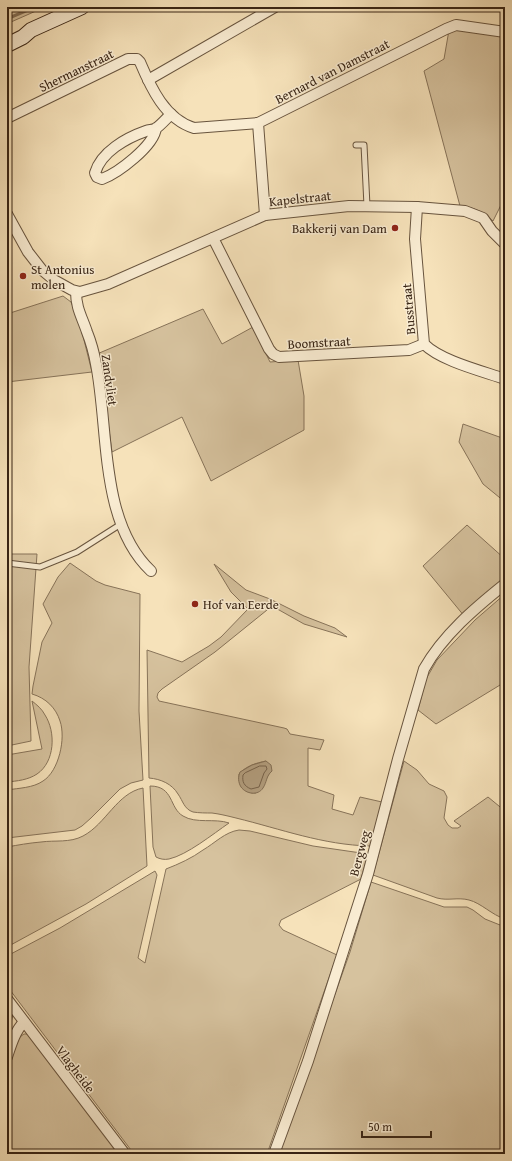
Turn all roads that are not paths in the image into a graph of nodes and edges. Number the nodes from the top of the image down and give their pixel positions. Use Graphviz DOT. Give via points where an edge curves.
graph roads {
  1 [pos="82,7"];
  2 [pos="275,7"];
  3 [pos="31,30"];
  4 [pos="505,32"];
  5 [pos="7,36"];
  6 [pos="7,45"];
  7 [pos="148,80"];
  8 [pos="171,114"];
  9 [pos="7,118"];
  10 [pos="258,123"];
  11 [pos="156,128"];
  12 [pos="356,146"];
  13 [pos="367,206"];
  14 [pos="417,207"];
  15 [pos="7,214"];
  16 [pos="265,215"];
  17 [pos="213,238"];
  18 [pos="505,244"];
  19 [pos="76,292"];
  20 [pos="424,344"];
  21 [pos="505,379"];
  22 [pos="121,524"];
  23 [pos="7,563"];
  24 [pos="153,572"];
  25 [pos="505,584"];
  26 [pos="7,999"];
  27 [pos="24,1022"];
  28 [pos="7,1057"];
  29 [pos="125,1154"];
  30 [pos="274,1154"];
  1 -- 3 [label="main road"];
  2 -- 7 [label="street"];
  3 -- 5 [label="main road"];
  3 -- 6 [label="main road"];
  4 -- 10 [label="street, Bernard van Damstraat" via="456,25"];
  7 -- 8 [label="street" via="157,97"];
  7 -- 9 [label="street, Shermanstraat" via="140,62 137,59 128,59"];
  8 -- 10 [label="street" via="194,128"];
  8 -- 11 [label="street"];
  10 -- 16 [label="street"];
  11 -- 11 [label="street" via="120,144 109,153 97,167 97,177 102,179 111,176 124,167 151,141"];
  12 -- 13 [label="lane" via="364,145"];
  13 -- 14 [label="street, Kapelstraat"];
  13 -- 16 [label="street, Kapelstraat"];
  14 -- 18 [label="street, Kapelstraat" via="466,211 483,218"];
  14 -- 20 [label="street, Busstraat" via="415,239"];
  15 -- 19 [label="street" via="28,252 42,270"];
  16 -- 17 [label="street, Kapelstraat"];
  17 -- 19 [label="street, Kapelstraat" via="108,284"];
  17 -- 20 [label="street, Boomstraat" via="273,354 279,357 409,350"];
  19 -- 22 [label="street, Zandvliet" via="77,308 96,362 112,494"];
  20 -- 21 [label="street, Busstraat" via="443,357"];
  22 -- 23 [label="lane" via="77,552 40,567"];
  22 -- 24 [label="street, Zandvliet" via="139,558"];
  25 -- 30 [label="street, Bergweg" via="452,633 437,649 424,669 368,874 308,1061"];
  26 -- 27 [label="street, Vlagheide"];
  27 -- 28 [label="street" via="14,1037"];
  27 -- 29 [label="street, Vlagheide"];
}
